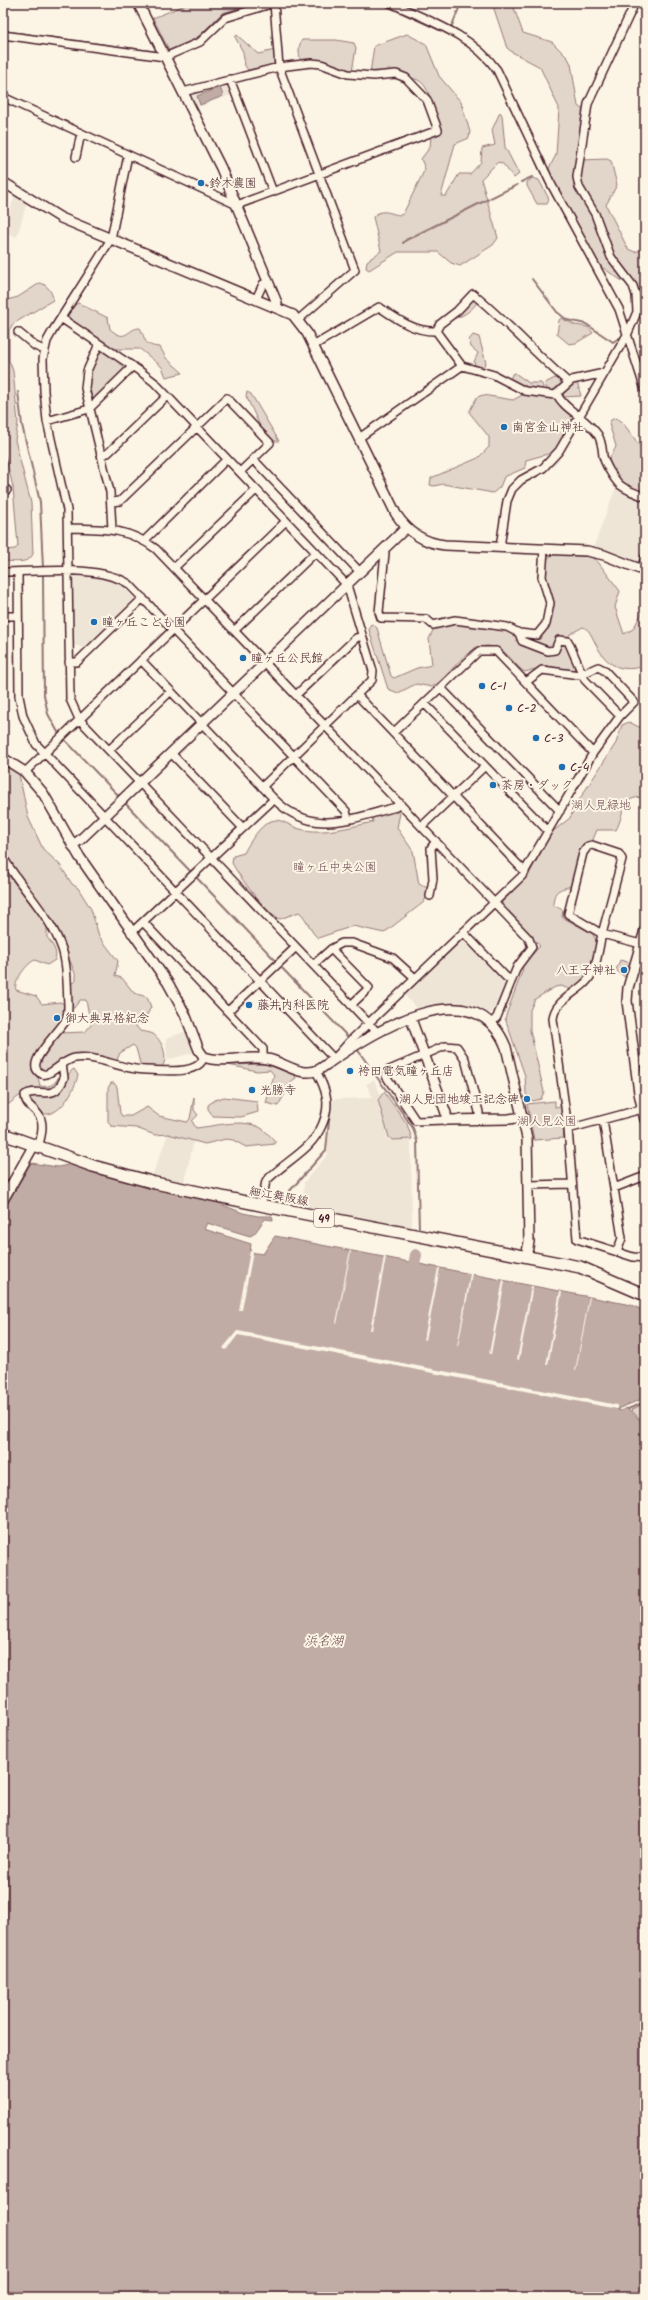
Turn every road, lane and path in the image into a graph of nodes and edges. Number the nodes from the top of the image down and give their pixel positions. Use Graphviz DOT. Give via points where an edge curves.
graph roads {
  1 [pos="138,3"];
  2 [pos="274,3"];
  3 [pos="391,3"];
  4 [pos="635,3"];
  5 [pos="3,35"];
  6 [pos="166,57"];
  7 [pos="279,67"];
  8 [pos="230,79"];
  9 [pos="183,92"];
  10 [pos="3,97"];
  11 [pos="81,133"];
  12 [pos="128,155"];
  13 [pos="76,157"];
  14 [pos="319,174"];
  15 [pos="3,182"];
  16 [pos="273,192"];
  17 [pos="237,205"];
  18 [pos="111,239"];
  19 [pos="269,282"];
  20 [pos="256,299"];
  21 [pos="276,307"];
  22 [pos="61,318"];
  23 [pos="298,320"];
  24 [pos="436,331"];
  25 [pos="18,332"];
  26 [pos="628,333"];
  27 [pos="99,344"];
  28 [pos="313,346"];
  29 [pos="44,350"];
  30 [pos="133,366"];
  31 [pos="462,366"];
  32 [pos="604,374"];
  33 [pos="568,382"];
  34 [pos="645,390"];
  35 [pos="557,394"];
  36 [pos="167,396"];
  37 [pos="89,409"];
  38 [pos="580,415"];
  39 [pos="46,421"];
  40 [pos="197,427"];
  41 [pos="359,438"];
  42 [pos="101,455"];
  43 [pos="227,459"];
  44 [pos="253,459"];
  45 [pos="240,472"];
  46 [pos="256,490"];
  47 [pos="645,497"];
  48 [pos="112,502"];
  49 [pos="286,521"];
  50 [pos="68,528"];
  51 [pos="406,528"];
  52 [pos="112,529"];
  53 [pos="144,541"];
  54 [pos="500,547"];
  55 [pos="544,549"];
  56 [pos="382,550"];
  57 [pos="316,552"];
  58 [pos="645,557"];
  59 [pos="175,568"];
  60 [pos="643,570"];
  61 [pos="3,572"];
  62 [pos="18,572"];
  63 [pos="68,572"];
  64 [pos="360,572"];
  65 [pos="347,585"];
  66 [pos="143,598"];
  67 [pos="205,599"];
  68 [pos="3,616"];
  69 [pos="18,616"];
  70 [pos="173,629"];
  71 [pos="235,630"];
  72 [pos="519,633"];
  73 [pos="362,636"];
  74 [pos="141,660"];
  75 [pos="69,662"];
  76 [pos="266,662"];
  77 [pos="582,674"];
  78 [pos="526,682"];
  79 [pos="441,688"];
  80 [pos="171,691"];
  81 [pos="234,693"];
  82 [pos="296,695"];
  83 [pos="358,696"];
  84 [pos="425,704"];
  85 [pos="620,716"];
  86 [pos="79,719"];
  87 [pos="202,723"];
  88 [pos="326,726"];
  89 [pos="393,733"];
  90 [pos="109,750"];
  91 [pos="171,753"];
  92 [pos="593,753"];
  93 [pos="43,754"];
  94 [pos="294,756"];
  95 [pos="3,758"];
  96 [pos="484,766"];
  97 [pos="25,772"];
  98 [pos="140,783"];
  99 [pos="262,787"];
  100 [pos="453,796"];
  101 [pos="274,799"];
  102 [pos="400,803"];
  103 [pos="560,811"];
  104 [pos="104,817"];
  105 [pos="348,819"];
  106 [pos="422,826"];
  107 [pos="243,828"];
  108 [pos="548,831"];
  109 [pos="436,842"];
  110 [pos="72,845"];
  111 [pos="3,857"];
  112 [pos="212,859"];
  113 [pos="525,872"];
  114 [pos="176,893"];
  115 [pos="430,896"];
  116 [pos="494,902"];
  117 [pos="144,923"];
  118 [pos="645,930"];
  119 [pos="463,932"];
  120 [pos="132,933"];
  121 [pos="602,934"];
  122 [pos="641,944"];
  123 [pos="296,947"];
  124 [pos="331,949"];
  125 [pos="313,965"];
  126 [pos="415,978"];
  127 [pos="512,980"];
  128 [pos="260,981"];
  129 [pos="351,1005"];
  130 [pos="228,1011"];
  131 [pos="411,1019"];
  132 [pos="368,1023"];
  133 [pos="491,1024"];
  134 [pos="377,1032"];
  135 [pos="425,1055"];
  136 [pos="204,1057"];
  137 [pos="263,1058"];
  138 [pos="334,1059"];
  139 [pos="62,1063"];
  140 [pos="316,1071"];
  141 [pos="642,1109"];
  142 [pos="523,1117"];
  143 [pos="446,1120"];
  144 [pos="479,1120"];
  145 [pos="603,1120"];
  146 [pos="645,1120"];
  147 [pos="568,1129"];
  148 [pos="3,1134"];
  149 [pos="36,1146"];
  150 [pos="644,1179"];
  151 [pos="572,1184"];
  152 [pos="528,1185"];
  153 [pos="614,1188"];
  154 [pos="3,1200"];
  155 [pos="261,1206"];
  156 [pos="617,1252"];
  157 [pos="526,1257"];
  158 [pos="645,1258"];
  159 [pos="645,1294"];
  1 -- 6 [label="street"];
  2 -- 6 [label="street" via="225,18 200,42"];
  2 -- 7 [label="street"];
  3 -- 26 [label="street" via="462,37 478,48 494,66 550,182 619,309"];
  4 -- 26 [label="street" via="590,99 577,177 579,187 595,214 612,258 633,286 636,295 637,312"];
  5 -- 6 [label="street"];
  6 -- 9 [label="street"];
  7 -- 8 [label="street"];
  7 -- 14 [label="street"];
  7 -- 14 [label="street" via="316,63 348,74 400,75 430,106 438,130"];
  8 -- 9 [label="street"];
  8 -- 16 [label="street"];
  9 -- 17 [label="street"];
  10 -- 11 [label="street"];
  11 -- 12 [label="street"];
  11 -- 13 [label="street"];
  12 -- 17 [label="street"];
  12 -- 18 [label="street"];
  14 -- 16 [label="street"];
  14 -- 23 [label="street" via="355,270"];
  15 -- 18 [label="street" via="52,214"];
  16 -- 17 [label="street"];
  17 -- 19 [label="street"];
  18 -- 20 [label="street"];
  18 -- 22 [label="street"];
  19 -- 20 [label="street" via="263,284"];
  19 -- 21 [label="street" via="277,303"];
  20 -- 21 [label="street"];
  21 -- 23 [label="street"];
  22 -- 27 [label="street"];
  22 -- 29 [label="street"];
  23 -- 28 [label="street"];
  24 -- 28 [label="street" via="419,330 379,307"];
  24 -- 31 [label="street"];
  24 -- 33 [label="street" via="440,324 458,312 473,294 502,318"];
  25 -- 29 [label="street"];
  26 -- 32 [label="street"];
  26 -- 34 [label="street"];
  27 -- 30 [label="street"];
  27 -- 37 [label="street" via="90,362 86,380"];
  28 -- 41 [label="street"];
  29 -- 39 [label="street"];
  30 -- 36 [label="street"];
  30 -- 37 [label="street"];
  31 -- 35 [label="street" via="494,375 531,393"];
  31 -- 41 [label="street"];
  32 -- 33 [label="street" via="580,377"];
  32 -- 38 [label="street"];
  33 -- 35 [label="street"];
  35 -- 38 [label="street" via="562,404"];
  36 -- 40 [label="street"];
  36 -- 42 [label="street" via="108,453"];
  37 -- 39 [label="street"];
  37 -- 42 [label="street"];
  38 -- 47 [label="street" via="601,440 604,456 617,482 625,489"];
  38 -- 54 [label="street" via="554,457 543,468 521,480 512,490"];
  39 -- 50 [label="street" via="65,497"];
  40 -- 43 [label="street"];
  40 -- 44 [label="street" via="227,398 270,443"];
  40 -- 48 [label="street" via="120,501"];
  41 -- 51 [label="street" via="396,514"];
  42 -- 48 [label="street"];
  43 -- 45 [label="street"];
  43 -- 53 [label="street"];
  44 -- 45 [label="street"];
  44 -- 64 [label="street"];
  45 -- 46 [label="street"];
  46 -- 49 [label="street"];
  46 -- 59 [label="street"];
  48 -- 52 [label="street"];
  49 -- 57 [label="street"];
  49 -- 67 [label="street"];
  50 -- 52 [label="street"];
  50 -- 63 [label="street"];
  51 -- 54 [label="street" via="424,540 438,544"];
  51 -- 56 [label="street"];
  52 -- 53 [label="street"];
  53 -- 59 [label="street"];
  54 -- 55 [label="street"];
  55 -- 60 [label="street" via="596,553"];
  55 -- 72 [label="street" via="542,577 550,600 546,624 537,635"];
  56 -- 64 [label="street"];
  56 -- 72 [label="street" via="385,553 379,612 381,618 426,619 434,625 455,620 507,627"];
  57 -- 65 [label="street"];
  57 -- 71 [label="street"];
  58 -- 60 [label="street"];
  59 -- 67 [label="street"];
  61 -- 62 [label="street"];
  62 -- 63 [label="street"];
  62 -- 69 [label="street"];
  63 -- 66 [label="street" via="113,575 129,584"];
  63 -- 75 [label="street"];
  64 -- 65 [label="street"];
  65 -- 73 [label="street"];
  65 -- 76 [label="street"];
  66 -- 70 [label="street"];
  66 -- 75 [label="street" via="77,662"];
  67 -- 70 [label="street"];
  67 -- 71 [label="street"];
  68 -- 69 [label="street"];
  69 -- 93 [label="street" via="20,706 31,735"];
  70 -- 74 [label="street"];
  70 -- 81 [label="street"];
  71 -- 76 [label="street"];
  72 -- 77 [label="street" via="522,640 548,651 554,650 559,640 566,640"];
  73 -- 82 [label="street" via="356,638"];
  73 -- 83 [label="street" via="373,676 370,684"];
  74 -- 80 [label="street"];
  74 -- 86 [label="street"];
  75 -- 86 [label="street" via="70,699"];
  76 -- 81 [label="street"];
  76 -- 82 [label="street"];
  77 -- 78 [label="street" via="542,670"];
  77 -- 85 [label="street"];
  77 -- 85 [label="street" via="594,667 601,668 634,702"];
  78 -- 79 [label="street" via="496,651 479,651"];
  78 -- 92 [label="street"];
  79 -- 84 [label="street"];
  79 -- 103 [label="street"];
  80 -- 87 [label="street"];
  80 -- 90 [label="street"];
  81 -- 87 [label="street"];
  81 -- 94 [label="street"];
  82 -- 88 [label="street"];
  83 -- 88 [label="street"];
  83 -- 89 [label="street"];
  84 -- 89 [label="street"];
  84 -- 96 [label="street"];
  85 -- 92 [label="street"];
  86 -- 90 [label="street"];
  86 -- 93 [label="street"];
  87 -- 91 [label="street"];
  87 -- 99 [label="street"];
  88 -- 94 [label="street"];
  88 -- 102 [label="street"];
  89 -- 100 [label="street"];
  90 -- 98 [label="street"];
  91 -- 98 [label="street"];
  91 -- 107 [label="street"];
  92 -- 103 [label="street"];
  93 -- 97 [label="street"];
  93 -- 104 [label="street"];
  94 -- 99 [label="street"];
  94 -- 105 [label="street" via="346,811"];
  95 -- 97 [label="street"];
  96 -- 100 [label="street"];
  96 -- 108 [label="street"];
  97 -- 110 [label="street" via="43,793"];
  98 -- 104 [label="street"];
  98 -- 112 [label="street"];
  99 -- 101 [label="street"];
  100 -- 106 [label="street"];
  100 -- 113 [label="street"];
  101 -- 105 [label="street" via="294,816 311,822 328,823"];
  101 -- 107 [label="street"];
  102 -- 105 [label="street" via="396,807"];
  102 -- 106 [label="street"];
  103 -- 108 [label="street"];
  104 -- 110 [label="street"];
  104 -- 114 [label="street"];
  106 -- 109 [label="street"];
  107 -- 112 [label="street"];
  108 -- 113 [label="street"];
  109 -- 115 [label="street" via="431,848 433,879"];
  109 -- 116 [label="street"];
  110 -- 120 [label="street"];
  111 -- 139 [label="street" via="53,929 64,956 68,1015 37,1058 35,1067 41,1074 46,1075 54,1072"];
  112 -- 114 [label="street"];
  112 -- 123 [label="street"];
  113 -- 116 [label="street"];
  114 -- 117 [label="street"];
  114 -- 128 [label="street"];
  116 -- 119 [label="street"];
  116 -- 127 [label="street" via="531,943 529,952 519,963"];
  117 -- 120 [label="street"];
  117 -- 130 [label="street"];
  118 -- 122 [label="street"];
  119 -- 126 [label="street"];
  119 -- 127 [label="street" via="506,977"];
  120 -- 136 [label="street" via="170,986 185,1014 198,1050"];
  121 -- 121 [label="street" via="622,859 619,854 592,845 583,853 568,914"];
  121 -- 122 [label="street"];
  121 -- 147 [label="street" via="589,979 560,1005 554,1014"];
  122 -- 141 [label="street" via="627,1001"];
  123 -- 125 [label="street"];
  123 -- 128 [label="street"];
  124 -- 125 [label="street"];
  124 -- 126 [label="street" via="342,943 356,944 397,960"];
  124 -- 129 [label="street" via="369,988"];
  125 -- 129 [label="street"];
  126 -- 132 [label="street"];
  127 -- 133 [label="street" via="497,1017"];
  128 -- 130 [label="street"];
  128 -- 138 [label="street"];
  129 -- 132 [label="street"];
  130 -- 137 [label="street" via="263,1049"];
  131 -- 133 [label="street" via="439,1009 452,1008 478,1015"];
  131 -- 134 [label="street"];
  131 -- 135 [label="street"];
  132 -- 134 [label="street"];
  132 -- 138 [label="street"];
  133 -- 142 [label="street" via="501,1035 506,1046"];
  134 -- 138 [label="street"];
  135 -- 143 [label="street" via="446,1113"];
  135 -- 143 [label="street" via="387,1072 386,1076 416,1121"];
  135 -- 144 [label="street" via="449,1046 460,1050 479,1112"];
  136 -- 137 [label="street"];
  136 -- 139 [label="street" via="197,1066 180,1070 129,1069 91,1058 75,1058"];
  137 -- 140 [label="street" via="301,1072"];
  138 -- 140 [label="street"];
  139 -- 149 [label="street" via="64,1073 59,1087 46,1094 29,1092 25,1095 43,1124"];
  140 -- 155 [label="street" via="328,1100 327,1113 321,1128 305,1149 266,1181"];
  141 -- 145 [label="street"];
  141 -- 146 [label="street"];
  142 -- 144 [label="street"];
  142 -- 152 [label="street" via="527,1138"];
  143 -- 144 [label="street"];
  145 -- 147 [label="street"];
  145 -- 153 [label="street"];
  147 -- 151 [label="street"];
  148 -- 149 [label="main road, 細江舞阪線 / 49"];
  149 -- 154 [label="street"];
  149 -- 155 [label="main road, 細江舞阪線 / 49" via="134,1178"];
  150 -- 153 [label="street"];
  151 -- 152 [label="street"];
  151 -- 156 [label="street" via="577,1239"];
  152 -- 157 [label="street" via="529,1242"];
  153 -- 156 [label="street" via="622,1238"];
  155 -- 157 [label="main road, 細江舞阪線 / 49"];
  156 -- 158 [label="street"];
  157 -- 159 [label="main road, 細江舞阪線 / 49" via="590,1270"];
}
